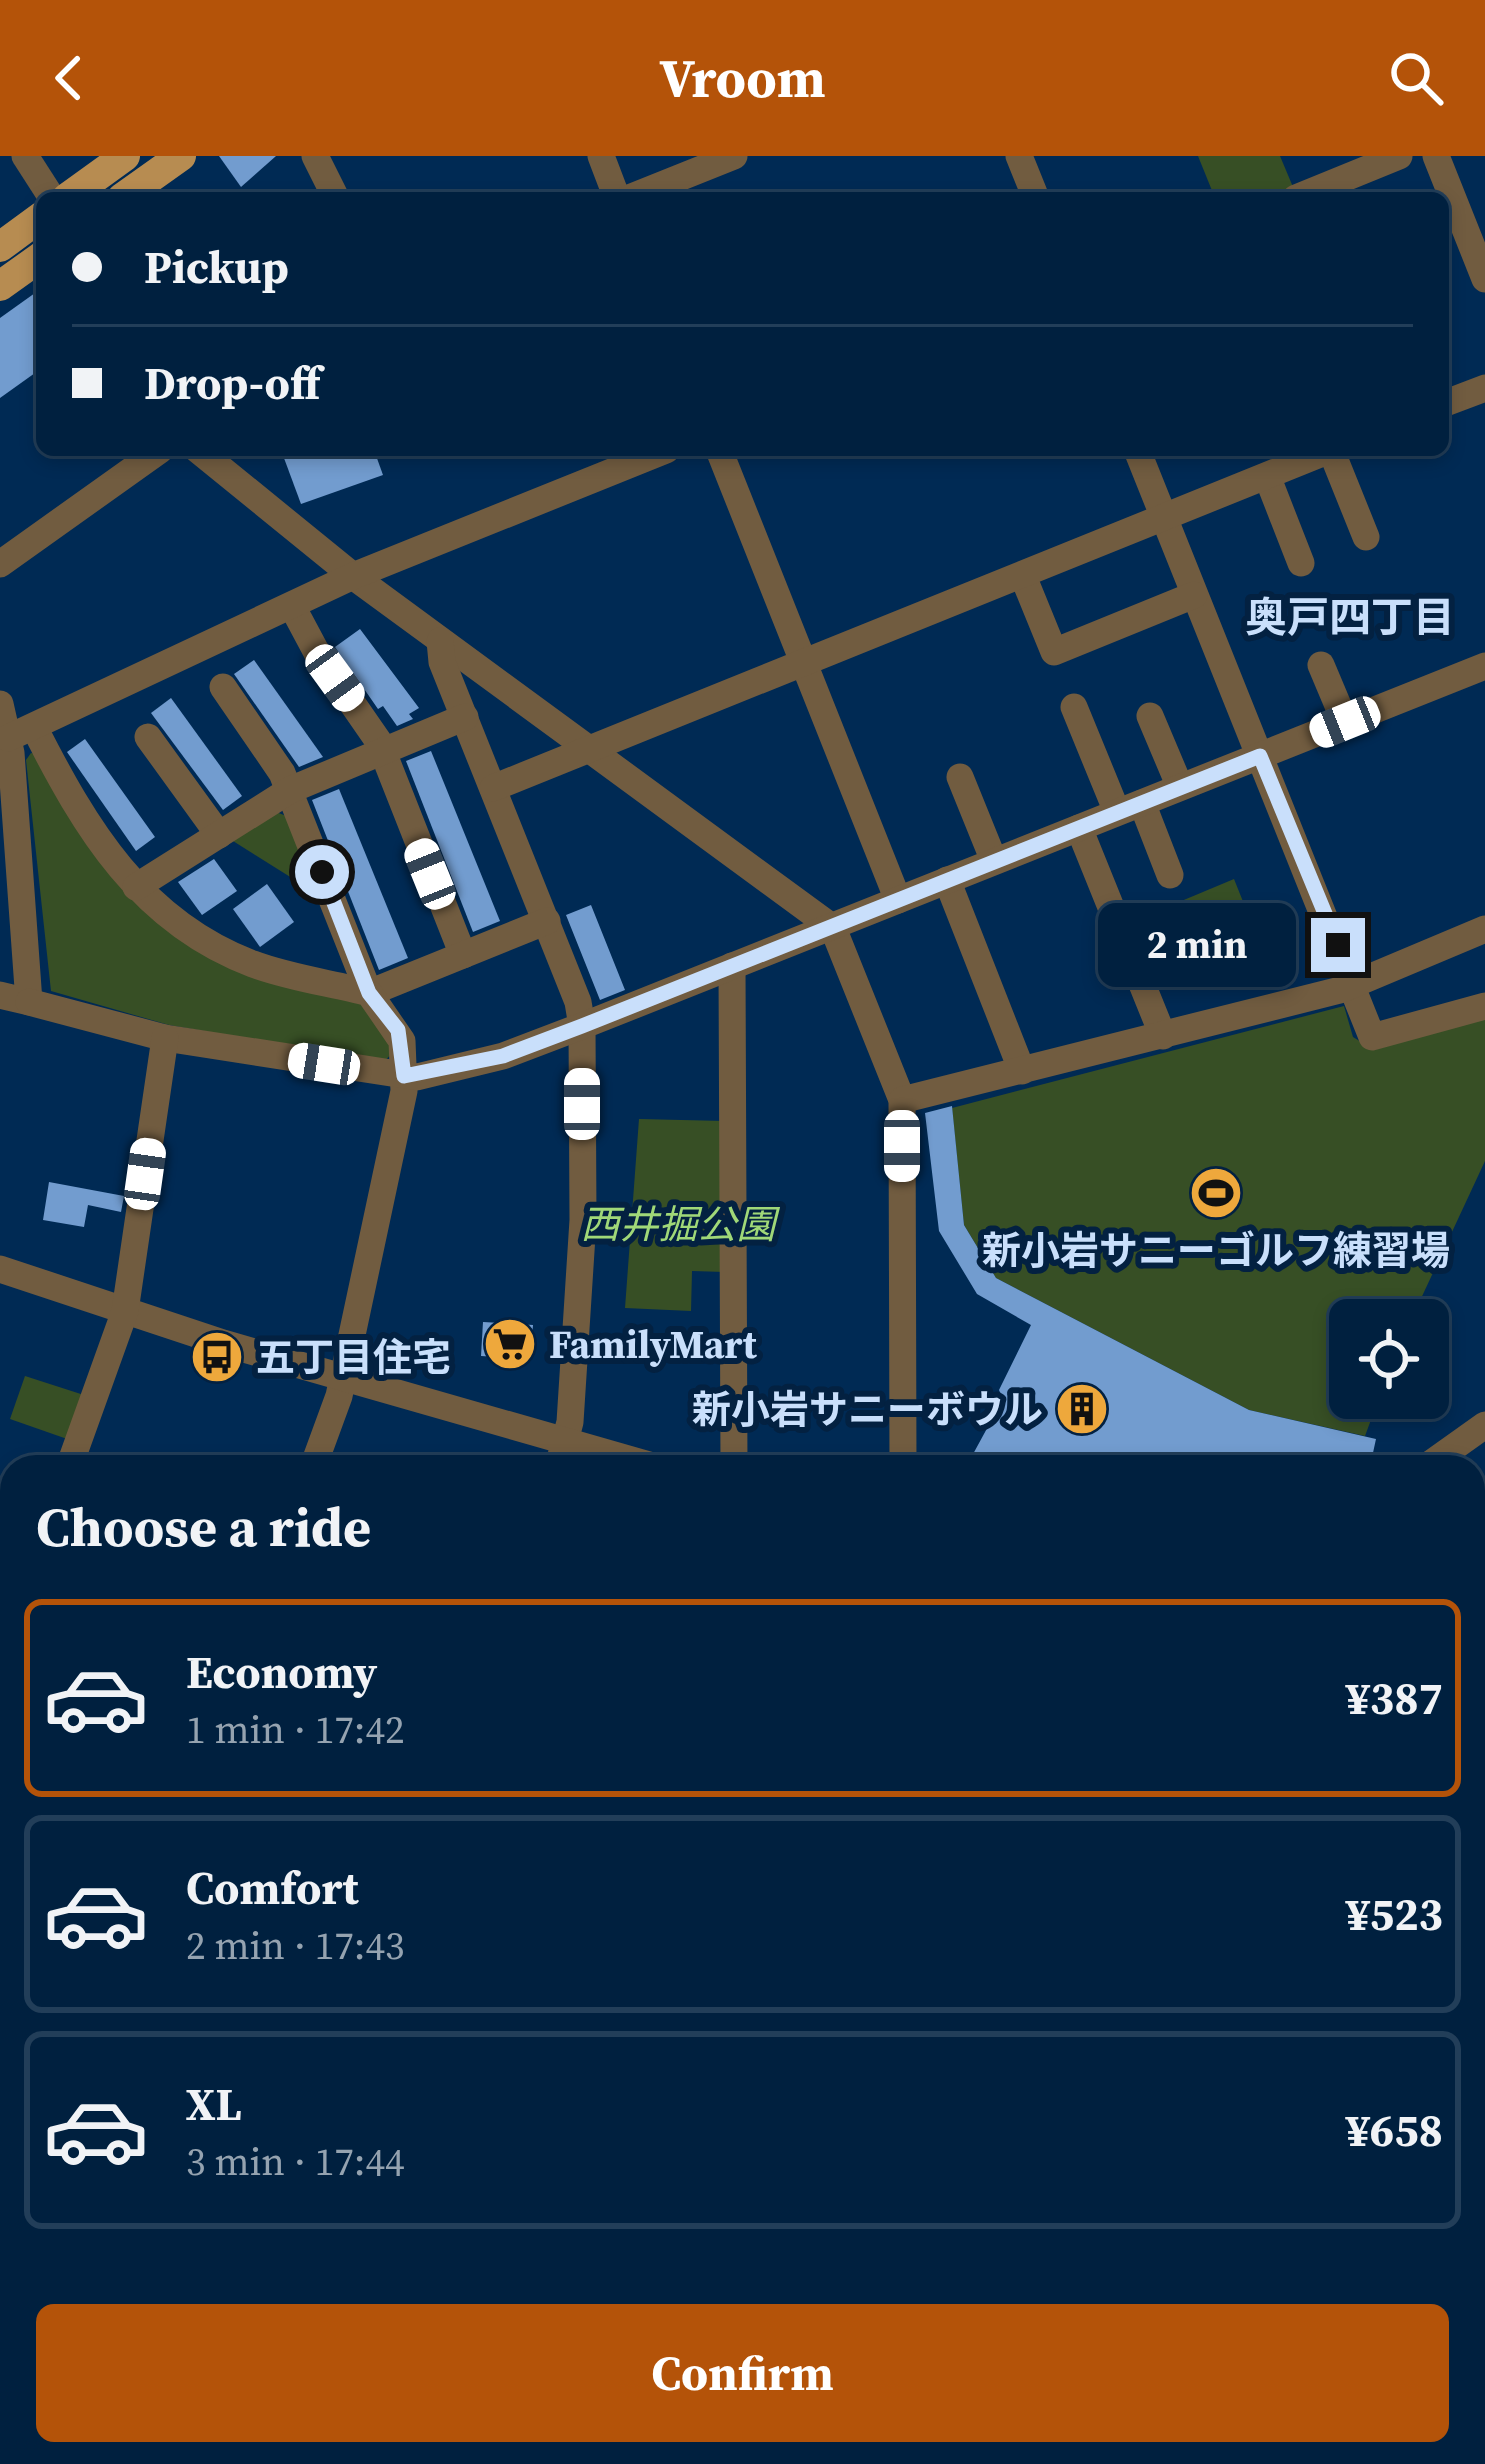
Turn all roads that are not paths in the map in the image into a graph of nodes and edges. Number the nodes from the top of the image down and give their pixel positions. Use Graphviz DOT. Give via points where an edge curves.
graph roads {
  1 [pos="25,156"];
  2 [pos="125,156"];
  3 [pos="181,156"];
  4 [pos="315,156"];
  5 [pos="601,156"];
  6 [pos="734,156"];
  7 [pos="1019,156"];
  8 [pos="1399,156"];
  9 [pos="1436,156"];
  10 [pos="48,192"];
  11 [pos="75,192"];
  12 [pos="130,192"];
  13 [pos="333,192"];
  14 [pos="615,192"];
  15 [pos="644,192"];
  16 [pos="1034,192"];
  17 [pos="1310,192"];
  18 [pos="36,221"];
  19 [pos="0,247"];
  20 [pos="36,260"];
  21 [pos="1485,279"];
  22 [pos="0,286"];
  23 [pos="1485,388"];
  24 [pos="1449,402"];
  25 [pos="152,456"];
  26 [pos="205,456"];
  27 [pos="651,456"];
  28 [pos="721,456"];
  29 [pos="1139,456"];
  30 [pos="1316,456"];
  31 [pos="1333,456"];
  32 [pos="1267,476"];
  33 [pos="1164,518"];
  34 [pos="1366,537"];
  35 [pos="1301,563"];
  36 [pos="0,564"];
  37 [pos="352,576"];
  38 [pos="1023,576"];
  39 [pos="1194,595"];
  40 [pos="292,606"];
  41 [pos="440,641"];
  42 [pos="804,664"];
  43 [pos="1321,665"];
  44 [pos="1485,666"];
  45 [pos="223,687"];
  46 [pos="1075,706"];
  47 [pos="1150,716"];
  48 [pos="465,717"];
  49 [pos="9,722"];
  50 [pos="1345,722"];
  51 [pos="148,737"];
  52 [pos="591,750"];
  53 [pos="382,752"];
  54 [pos="1260,756"];
  55 [pos="960,777"];
  56 [pos="494,788"];
  57 [pos="1180,788"];
  58 [pos="290,790"];
  59 [pos="1129,808"];
  60 [pos="1079,828"];
  61 [pos="219,835"];
  62 [pos="994,861"];
  63 [pos="1170,875"];
  64 [pos="947,880"];
  65 [pos="136,887"];
  66 [pos="898,900"];
  67 [pos="547,921"];
  68 [pos="833,928"];
  69 [pos="1485,929"];
  70 [pos="463,955"];
  71 [pos="732,966"];
  72 [pos="1353,983"];
  73 [pos="369,993"];
  74 [pos="0,994"];
  75 [pos="29,1002"];
  76 [pos="1485,1006"];
  77 [pos="582,1026"];
  78 [pos="1163,1036"];
  79 [pos="165,1038"];
  80 [pos="1022,1071"];
  81 [pos="404,1076"];
  82 [pos="902,1100"];
  83 [pos="0,1269"];
  84 [pos="124,1311"];
  85 [pos="343,1378"];
  86 [pos="1485,1425"];
  87 [pos="562,1454"];
  88 [pos="72,1455"];
  89 [pos="318,1455"];
  90 [pos="734,1455"];
  91 [pos="903,1455"];
  92 [pos="1443,1455"];
  1 -- 10 [label="street"];
  2 -- 11 [label="main road"];
  3 -- 12 [label="main road"];
  4 -- 13 [label="street"];
  5 -- 14 [label="street"];
  6 -- 15 [label="street"];
  7 -- 16 [label="street"];
  8 -- 17 [label="street"];
  9 -- 21 [label="street"];
  18 -- 19 [label="main road"];
  20 -- 22 [label="main road"];
  23 -- 24 [label="street"];
  25 -- 36 [label="street"];
  26 -- 37 [label="street"];
  27 -- 37 [label="street"];
  28 -- 42 [label="street"];
  29 -- 33 [label="street"];
  30 -- 32 [label="street"];
  31 -- 34 [label="street"];
  32 -- 33 [label="street"];
  32 -- 35 [label="street"];
  33 -- 38 [label="street"];
  33 -- 39 [label="street"];
  37 -- 40 [label="street"];
  37 -- 41 [label="street"];
  38 -- 39 [label="street" via="1054,652"];
  38 -- 42 [label="street"];
  39 -- 54 [label="street"];
  40 -- 49 [label="street"];
  40 -- 53 [label="street"];
  41 -- 48 [label="street"];
  41 -- 52 [label="street"];
  42 -- 52 [label="street"];
  42 -- 66 [label="street"];
  43 -- 50 [label="street"];
  44 -- 50 [label="street"];
  45 -- 58 [label="street"];
  46 -- 59 [label="street"];
  47 -- 57 [label="street"];
  48 -- 53 [label="street"];
  48 -- 56 [label="street"];
  49 -- 65 [label="street"];
  49 -- 75 [label="street"];
  50 -- 54 [label="street"];
  51 -- 61 [label="street"];
  52 -- 56 [label="street"];
  52 -- 68 [label="street"];
  53 -- 58 [label="street"];
  53 -- 70 [label="street"];
  54 -- 57 [label="street"];
  54 -- 72 [label="street"];
  55 -- 62 [label="street"];
  56 -- 67 [label="street"];
  57 -- 59 [label="street"];
  58 -- 61 [label="street"];
  58 -- 73 [label="street"];
  59 -- 60 [label="street"];
  59 -- 63 [label="street"];
  60 -- 62 [label="street"];
  60 -- 78 [label="street"];
  61 -- 65 [label="street"];
  62 -- 64 [label="street"];
  64 -- 66 [label="street"];
  64 -- 80 [label="street"];
  65 -- 73 [label="street" via="217,949"];
  66 -- 68 [label="street"];
  67 -- 70 [label="street"];
  67 -- 77 [label="street"];
  68 -- 71 [label="street"];
  68 -- 82 [label="street"];
  69 -- 72 [label="street"];
  70 -- 73 [label="street"];
  71 -- 77 [label="street"];
  71 -- 90 [label="street"];
  72 -- 76 [label="street" via="1372,1037"];
  72 -- 78 [label="street"];
  73 -- 81 [label="street" via="398,1030"];
  74 -- 75 [label="street"];
  75 -- 79 [label="street"];
  77 -- 81 [label="street" via="503,1056"];
  77 -- 87 [label="street" via="583,1220"];
  78 -- 80 [label="street"];
  79 -- 81 [label="street"];
  79 -- 84 [label="street"];
  80 -- 82 [label="street"];
  81 -- 85 [label="street"];
  82 -- 91 [label="street"];
  83 -- 84 [label="street"];
  84 -- 85 [label="street"];
  84 -- 88 [label="street"];
  85 -- 87 [label="street"];
  85 -- 89 [label="street"];
  86 -- 92 [label="street"];
}
